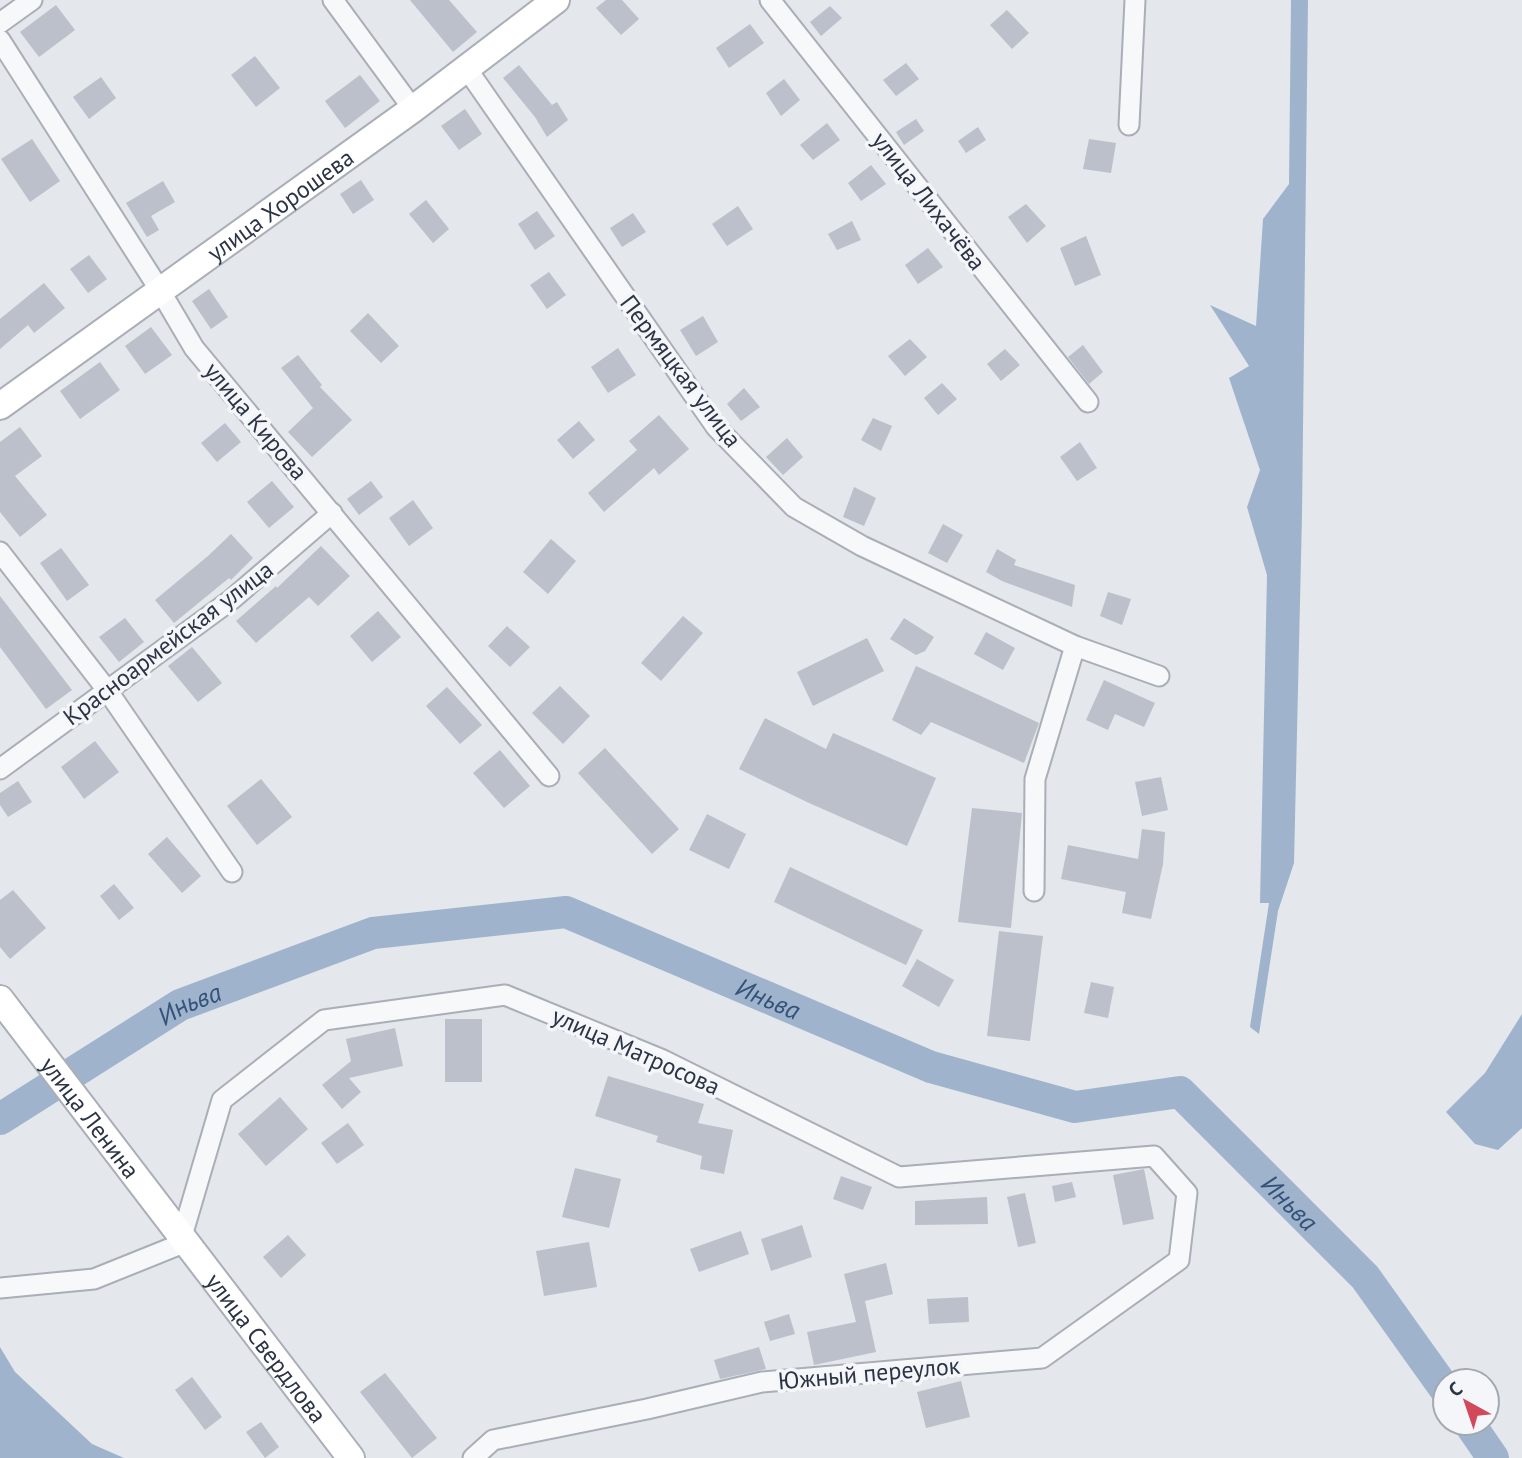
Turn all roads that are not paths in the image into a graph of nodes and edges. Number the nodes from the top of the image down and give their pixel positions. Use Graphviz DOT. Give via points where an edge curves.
graph roads {
  1 [pos="32,0"];
  2 [pos="333,0"];
  3 [pos="556,0"];
  4 [pos="770,0"];
  5 [pos="1135,0"];
  6 [pos="0,23"];
  7 [pos="0,40"];
  8 [pos="467,69"];
  9 [pos="413,109"];
  10 [pos="1129,125"];
  11 [pos="161,292"];
  12 [pos="1088,402"];
  13 [pos="0,406"];
  14 [pos="332,513"];
  15 [pos="0,552"];
  16 [pos="1075,646"];
  17 [pos="1159,676"];
  18 [pos="107,690"];
  19 [pos="0,769"];
  20 [pos="549,776"];
  21 [pos="232,872"];
  22 [pos="1034,891"];
  23 [pos="0,999"];
  24 [pos="1187,1193"];
  25 [pos="184,1239"];
  26 [pos="0,1288"];
  27 [pos="351,1458"];
  28 [pos="473,1458"];
  1 -- 6 [label="street"];
  2 -- 9 [label="street"];
  3 -- 8 [label="street, улица Хорошева"];
  4 -- 12 [label="street, улица Лихачёва"];
  5 -- 10 [label="street"];
  7 -- 11 [label="street, улица Кирова"];
  8 -- 9 [label="street, улица Хорошева"];
  8 -- 16 [label="street, Пермяцкая улица" via="716,427 794,507 862,546"];
  9 -- 11 [label="street, улица Хорошева"];
  11 -- 13 [label="street, улица Хорошева"];
  11 -- 14 [label="street, улица Кирова" via="194,348"];
  14 -- 18 [label="street, Красноармейская улица" via="231,600"];
  14 -- 20 [label="street, улица Кирова"];
  15 -- 18 [label="street"];
  16 -- 17 [label="street, Пермяцкая улица"];
  16 -- 22 [label="street" via="1035,779"];
  18 -- 19 [label="street, Красноармейская улица"];
  18 -- 21 [label="street"];
  23 -- 25 [label="street, улица Ленина"];
  24 -- 25 [label="street, улица Матросова" via="1154,1156 900,1177 663,1059 505,995 324,1020 222,1100"];
  24 -- 28 [label="street, Южный переулок" via="1179,1260 1042,1358 762,1382 493,1440"];
  25 -- 26 [label="street" via="94,1279"];
  25 -- 27 [label="street, улица Свердлова"];
}
